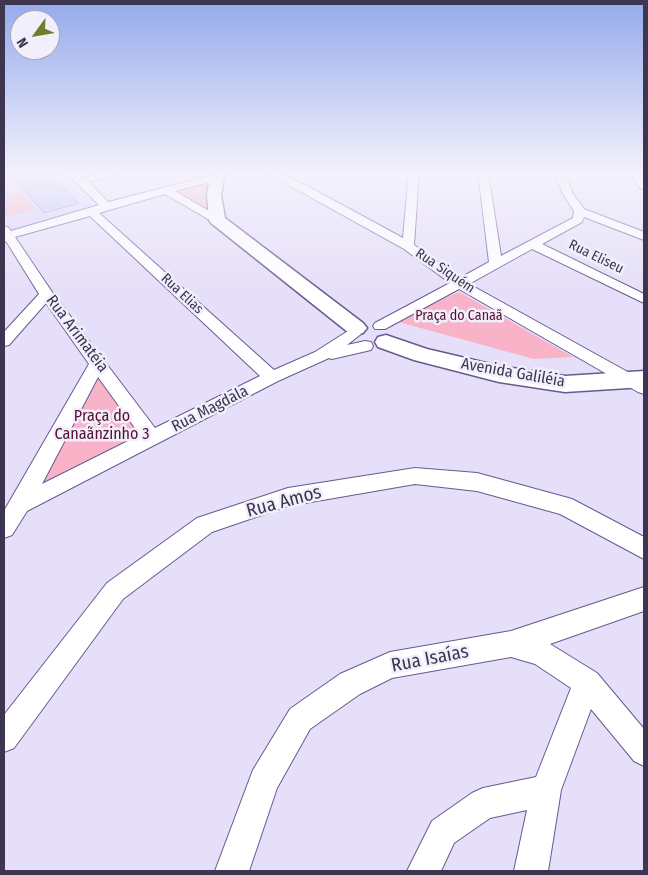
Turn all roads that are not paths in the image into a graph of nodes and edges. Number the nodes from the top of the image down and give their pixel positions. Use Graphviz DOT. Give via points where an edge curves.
graph roads {
  1 [pos="89,213"];
  2 [pos="93,213"];
  3 [pos="205,213"];
  4 [pos="216,213"];
  5 [pos="353,213"];
  6 [pos="411,213"];
  7 [pos="489,213"];
  8 [pos="580,213"];
  9 [pos="585,213"];
  10 [pos="217,220"];
  11 [pos="5,234"];
  12 [pos="644,236"];
  13 [pos="533,245"];
  14 [pos="408,246"];
  15 [pos="496,264"];
  16 [pos="458,283"];
  17 [pos="46,294"];
  18 [pos="644,299"];
  19 [pos="368,335"];
  20 [pos="4,341"];
  21 [pos="98,363"];
  22 [pos="272,377"];
  23 [pos="640,383"];
  24 [pos="152,438"];
  25 [pos="20,505"];
  26 [pos="4,528"];
  27 [pos="644,549"];
  28 [pos="644,599"];
  29 [pos="511,644"];
  30 [pos="587,683"];
  31 [pos="4,738"];
  32 [pos="644,751"];
  33 [pos="546,790"];
  34 [pos="232,871"];
  35 [pos="424,871"];
  36 [pos="530,871"];
  1 -- 11 [label="street"];
  2 -- 22 [label="street, Rua Elias"];
  3 -- 10 [label="street"];
  4 -- 10 [label="main road"];
  5 -- 14 [label="street, Rua Siquém"];
  6 -- 14 [label="street"];
  7 -- 15 [label="street"];
  8 -- 13 [label="street, Rua Magdala" via="578,220"];
  9 -- 12 [label="street"];
  10 -- 19 [label="main road, Avenida Galiléia"];
  11 -- 17 [label="street, Rua Arimatéia"];
  13 -- 15 [label="street, Rua Magdala"];
  13 -- 18 [label="street, Rua Eliseu"];
  14 -- 16 [label="street, Rua Siquém"];
  15 -- 16 [label="street, Rua Magdala"];
  16 -- 19 [label="street, Rua Magdala"];
  16 -- 23 [label="street, Rua Siquém"];
  17 -- 20 [label="street"];
  17 -- 21 [label="street, Rua Arimatéia"];
  19 -- 22 [label="street, Rua Magdala"];
  19 -- 23 [label="main road, Avenida Galiléia" via="422,355 499,374 564,384"];
  21 -- 24 [label="street, Rua Arimatéia"];
  21 -- 25 [label="street"];
  22 -- 24 [label="street, Rua Magdala"];
  24 -- 25 [label="street, Rua Magdala"];
  25 -- 26 [label="street"];
  27 -- 31 [label="street, Rua Amos" via="565,506 477,482 415,476 288,497 205,525 116,591"];
  28 -- 29 [label="street, Rua Isaías"];
  29 -- 30 [label="street" via="542,653"];
  29 -- 34 [label="street, Rua Isaías" via="390,665 350,684 300,719 264,781"];
  30 -- 32 [label="street"];
  30 -- 33 [label="street"];
  33 -- 35 [label="street" via="483,804 443,832"];
  33 -- 36 [label="street"];
}
